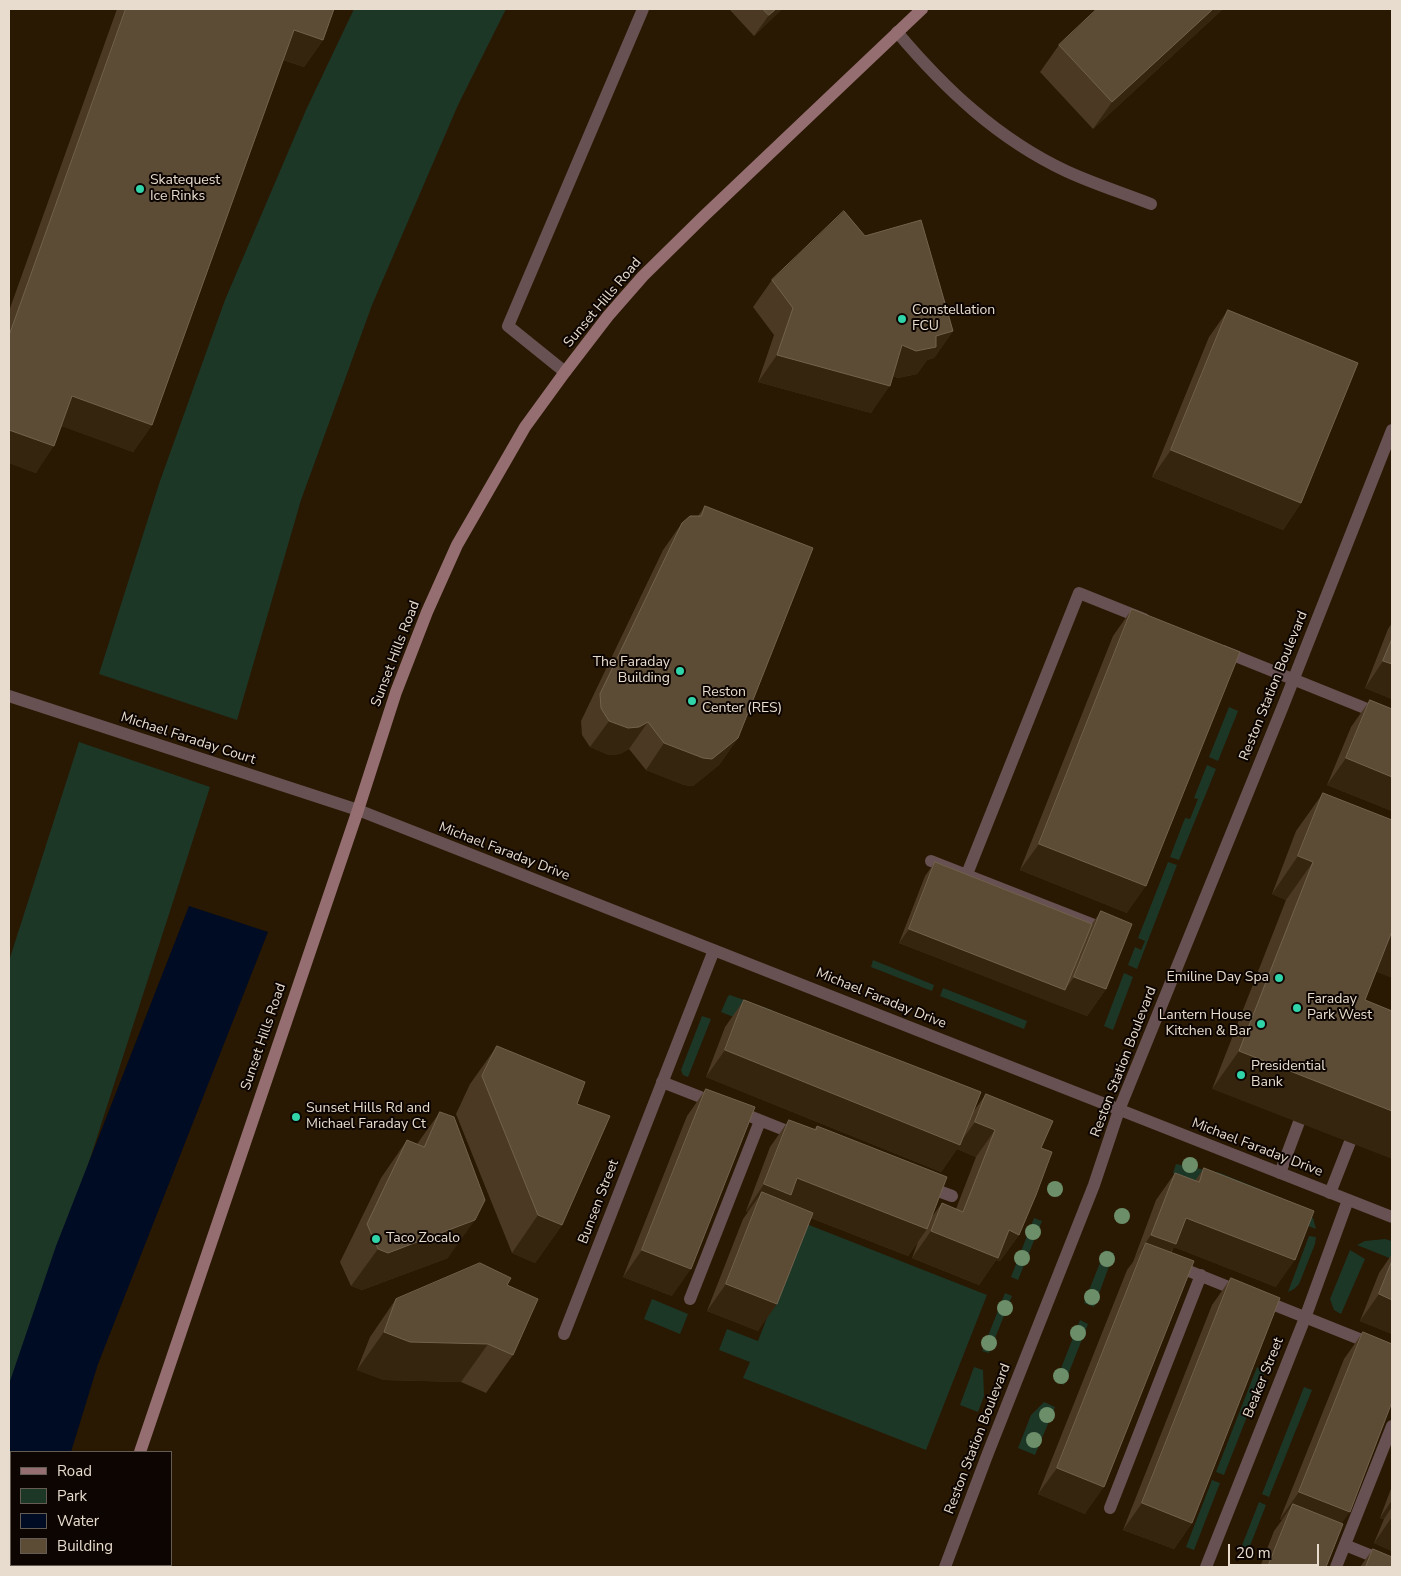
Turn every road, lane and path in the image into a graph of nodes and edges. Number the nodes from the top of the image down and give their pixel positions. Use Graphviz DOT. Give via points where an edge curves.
graph roads {
  1 [pos="642,9"];
  2 [pos="922,9"];
  3 [pos="897,32"];
  4 [pos="1151,204"];
  5 [pos="565,372"];
  6 [pos="1392,430"];
  7 [pos="1160,625"];
  8 [pos="1213,647"];
  9 [pos="1293,679"];
  10 [pos="9,696"];
  11 [pos="1392,719"];
  12 [pos="358,810"];
  13 [pos="931,860"];
  14 [pos="967,874"];
  15 [pos="1107,930"];
  16 [pos="714,950"];
  17 [pos="662,1082"];
  18 [pos="1119,1110"];
  19 [pos="760,1121"];
  20 [pos="1299,1122"];
  21 [pos="806,1139"];
  22 [pos="1350,1142"];
  23 [pos="1280,1173"];
  24 [pos="916,1182"];
  25 [pos="1330,1193"];
  26 [pos="952,1196"];
  27 [pos="1348,1200"];
  28 [pos="1392,1217"];
  29 [pos="1170,1263"];
  30 [pos="1201,1275"];
  31 [pos="690,1299"];
  32 [pos="1304,1318"];
  33 [pos="564,1334"];
  34 [pos="1392,1352"];
  35 [pos="1392,1426"];
  36 [pos="140,1451"];
  37 [pos="1110,1508"];
  38 [pos="1345,1546"];
  39 [pos="1392,1564"];
  40 [pos="945,1567"];
  41 [pos="1206,1567"];
  42 [pos="1336,1567"];
  1 -- 5 [label="street" via="508,326"];
  2 -- 3 [label="main road, Sunset Hills Road"];
  3 -- 4 [label="street" via="968,108 1015,142 1066,171"];
  3 -- 5 [label="main road, Sunset Hills Road" via="643,276"];
  5 -- 12 [label="main road, Sunset Hills Road" via="525,427 457,545 396,692"];
  6 -- 9 [label="street, Reston Station Boulevard"];
  7 -- 14 [label="street" via="1079,593"];
  8 -- 9 [label="street"];
  9 -- 11 [label="street"];
  9 -- 18 [label="street, Reston Station Boulevard"];
  10 -- 12 [label="street, Michael Faraday Court"];
  12 -- 16 [label="street, Michael Faraday Drive"];
  12 -- 36 [label="main road, Sunset Hills Road"];
  13 -- 14 [label="street"];
  14 -- 15 [label="street"];
  16 -- 17 [label="street, Bunsen Street"];
  16 -- 18 [label="street, Michael Faraday Drive"];
  17 -- 19 [label="street"];
  17 -- 33 [label="street, Bunsen Street"];
  18 -- 23 [label="street, Michael Faraday Drive"];
  18 -- 40 [label="street, Reston Station Boulevard" via="1094,1185"];
  19 -- 21 [label="street"];
  19 -- 31 [label="street"];
  20 -- 23 [label="street"];
  22 -- 25 [label="street"];
  23 -- 25 [label="street, Michael Faraday Drive"];
  24 -- 26 [label="street"];
  25 -- 27 [label="street, Michael Faraday Drive"];
  27 -- 28 [label="street, Michael Faraday Drive"];
  27 -- 32 [label="street, Beaker Street"];
  29 -- 30 [label="street"];
  30 -- 32 [label="street"];
  30 -- 37 [label="street"];
  32 -- 34 [label="street"];
  32 -- 41 [label="street, Beaker Street"];
  35 -- 38 [label="street"];
  38 -- 39 [label="street"];
  38 -- 42 [label="street"];
}
